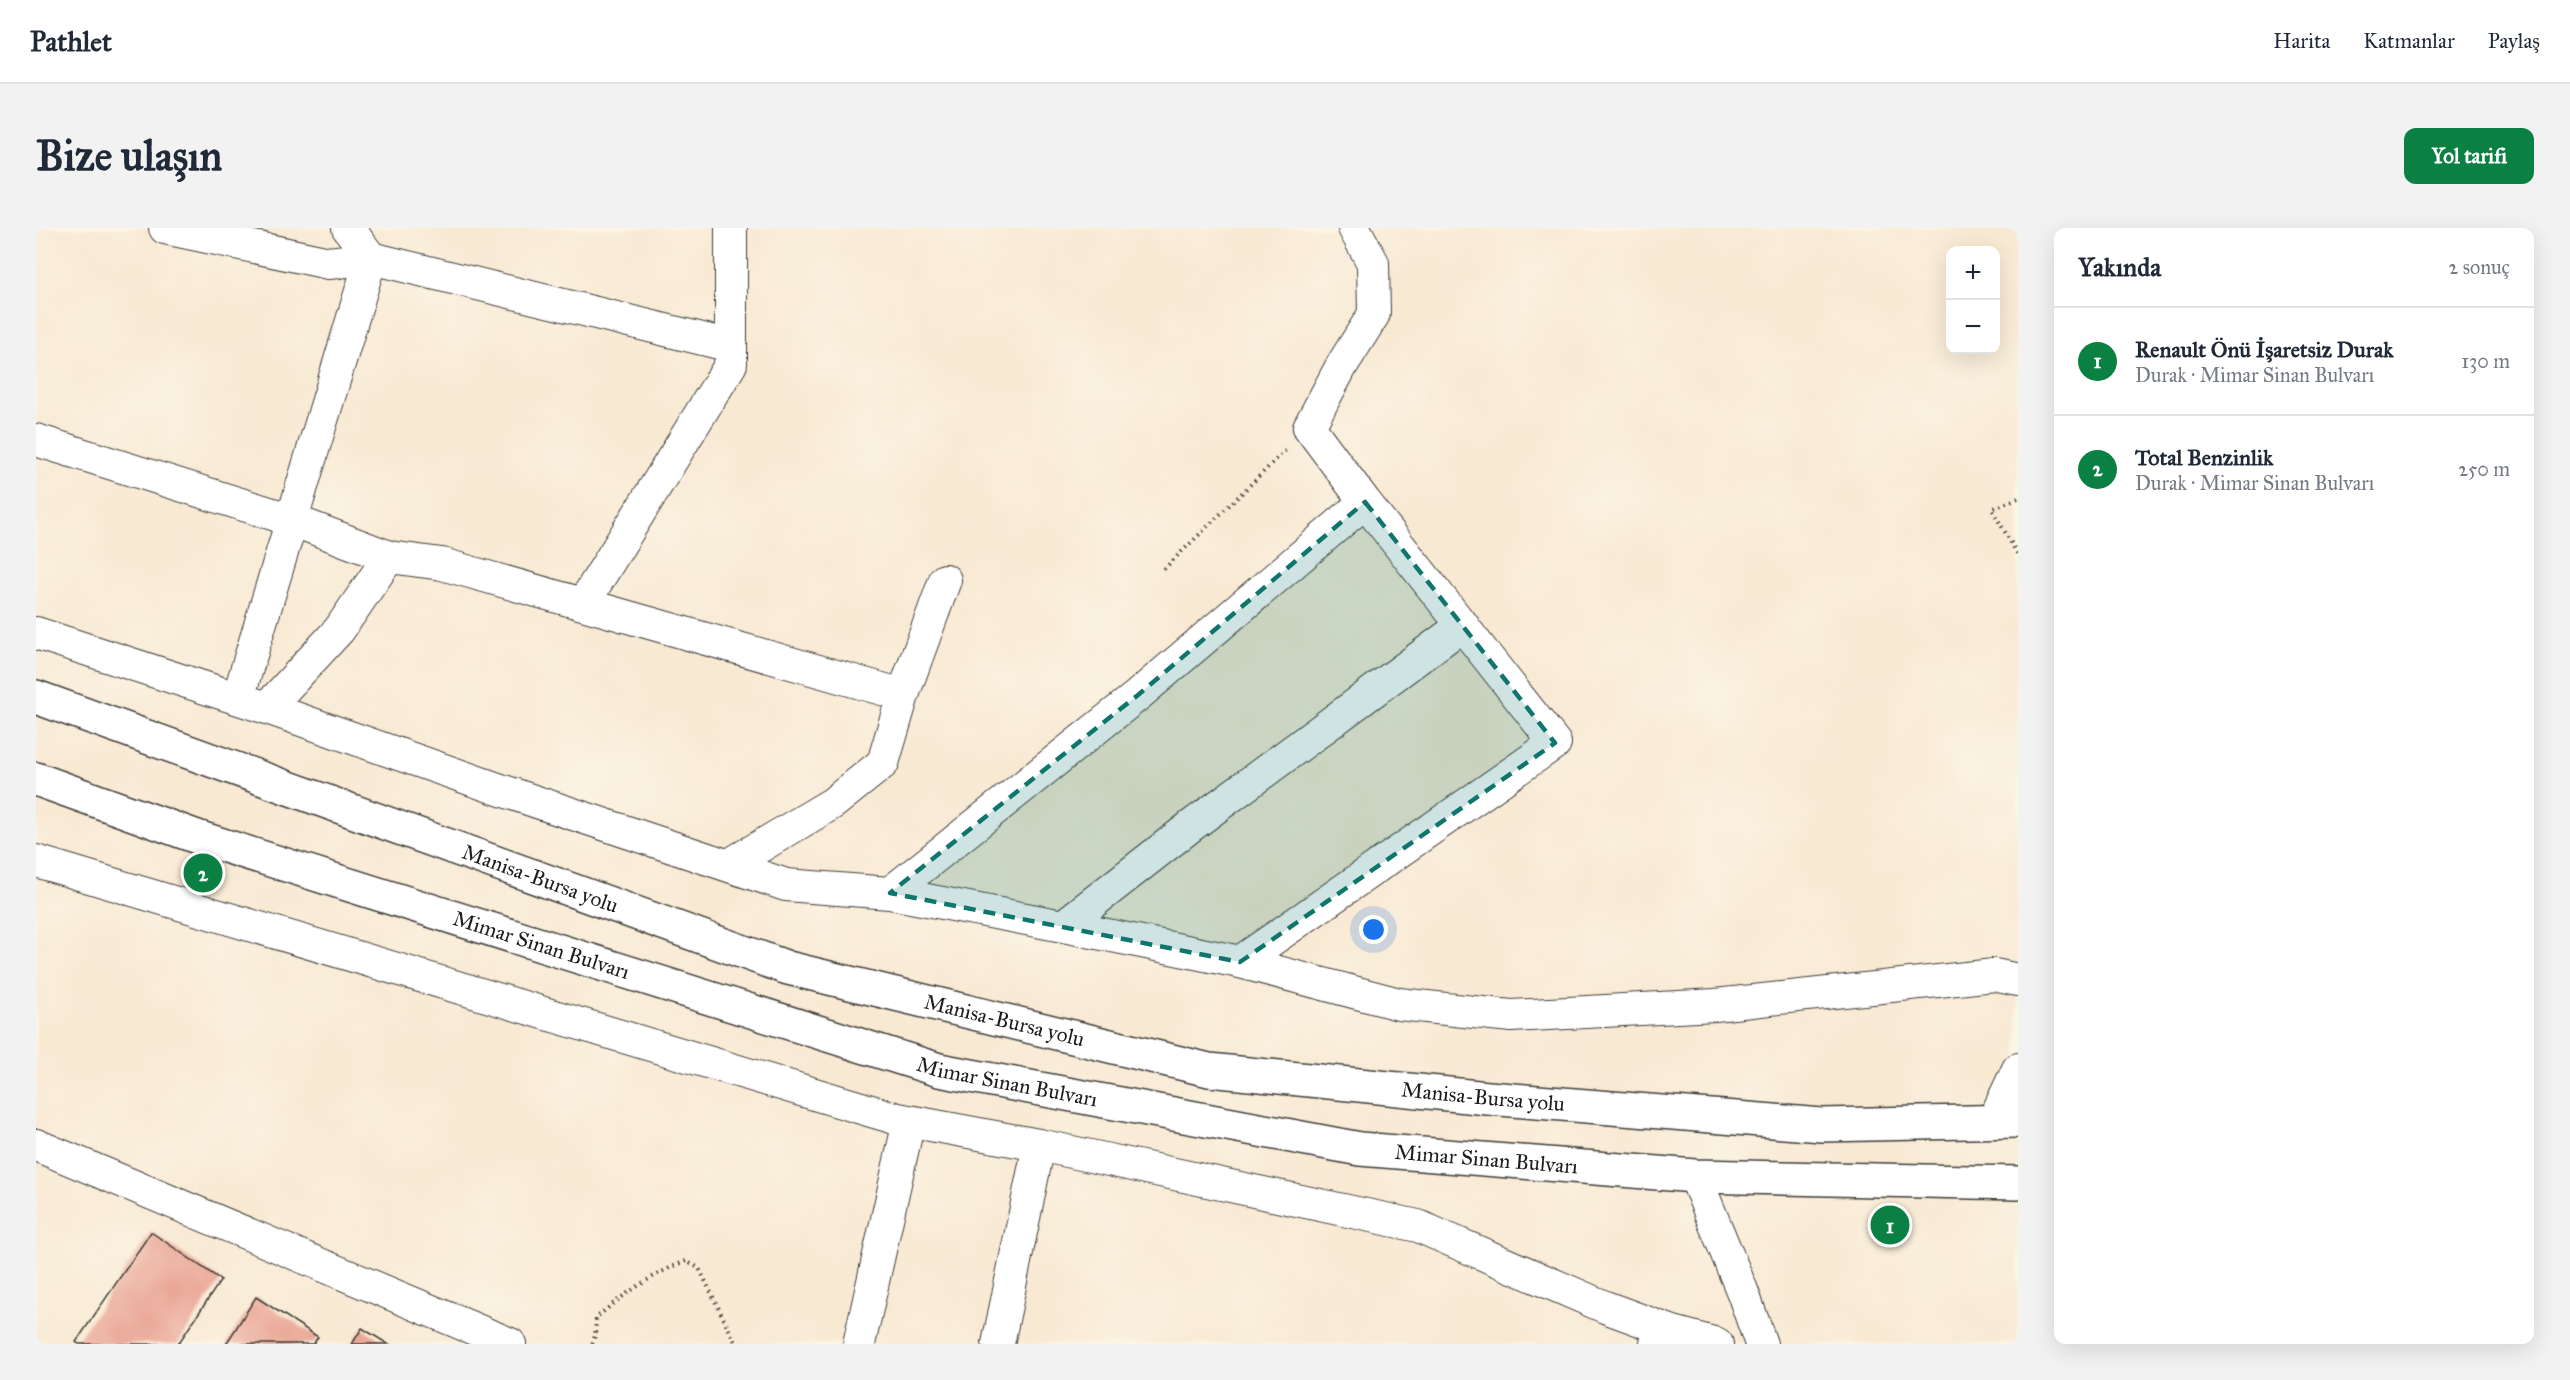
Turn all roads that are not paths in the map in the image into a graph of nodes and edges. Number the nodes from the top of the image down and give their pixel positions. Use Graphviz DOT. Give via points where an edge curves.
graph roads {
  1 [pos="165,228"];
  2 [pos="348,228"];
  3 [pos="731,228"];
  4 [pos="1354,228"];
  5 [pos="371,258"];
  6 [pos="731,346"];
  7 [pos="36,440"];
  8 [pos="1365,502"];
  9 [pos="292,520"];
  10 [pos="389,556"];
  11 [pos="945,580"];
  12 [pos="584,604"];
  13 [pos="1463,625"];
  14 [pos="36,633"];
  15 [pos="903,696"];
  16 [pos="36,697"];
  17 [pos="238,698"];
  18 [pos="267,708"];
  19 [pos="38,785"];
  20 [pos="36,861"];
  21 [pos="729,865"];
  22 [pos="890,893"];
  23 [pos="1063,926"];
  24 [pos="1240,962"];
  25 [pos="2018,980"];
  26 [pos="2018,1069"];
  27 [pos="909,1121"];
  28 [pos="2005,1121"];
  29 [pos="36,1145"];
  30 [pos="1039,1145"];
  31 [pos="1695,1176"];
  32 [pos="2018,1183"];
  33 [pos="1664,1338"];
  34 [pos="510,1344"];
  35 [pos="859,1344"];
  36 [pos="998,1344"];
  37 [pos="1717,1344"];
  38 [pos="1761,1344"];
  1 -- 5 [label="street" via="329,263"];
  2 -- 5 [label="street"];
  3 -- 6 [label="street"];
  4 -- 8 [label="street" via="1372,263 1374,314 1310,427"];
  5 -- 6 [label="street"];
  5 -- 9 [label="street"];
  6 -- 12 [label="street" via="730,364"];
  7 -- 9 [label="street"];
  8 -- 13 [label="street"];
  8 -- 22 [label="street" via="1138,695"];
  9 -- 10 [label="street"];
  9 -- 17 [label="street"];
  10 -- 12 [label="street" via="442,564"];
  10 -- 18 [label="street" via="339,630"];
  11 -- 15 [label="street"];
  12 -- 15 [label="street"];
  13 -- 23 [label="street"];
  13 -- 24 [label="street" via="1555,743"];
  14 -- 17 [label="street"];
  15 -- 21 [label="street" via="883,763 833,803"];
  16 -- 28 [label="highway, Manisa-Bursa yolu" via="788,968 1209,1070 1822,1125"];
  17 -- 18 [label="street"];
  18 -- 21 [label="street"];
  19 -- 31 [label="highway, Mimar Sinan Bulvarı" via="939,1070 1360,1149"];
  20 -- 27 [label="street"];
  21 -- 22 [label="street" via="786,885"];
  22 -- 23 [label="street"];
  23 -- 24 [label="street"];
  24 -- 25 [label="street" via="1398,1004 1511,1016 1715,1005 1994,975"];
  26 -- 28 [label="street"];
  27 -- 30 [label="street"];
  27 -- 35 [label="street"];
  29 -- 34 [label="street"];
  30 -- 33 [label="street" via="1418,1226 1605,1307"];
  30 -- 36 [label="street"];
  31 -- 32 [label="highway, Mimar Sinan Bulvarı"];
  31 -- 38 [label="street"];
  33 -- 37 [label="street"];
}
